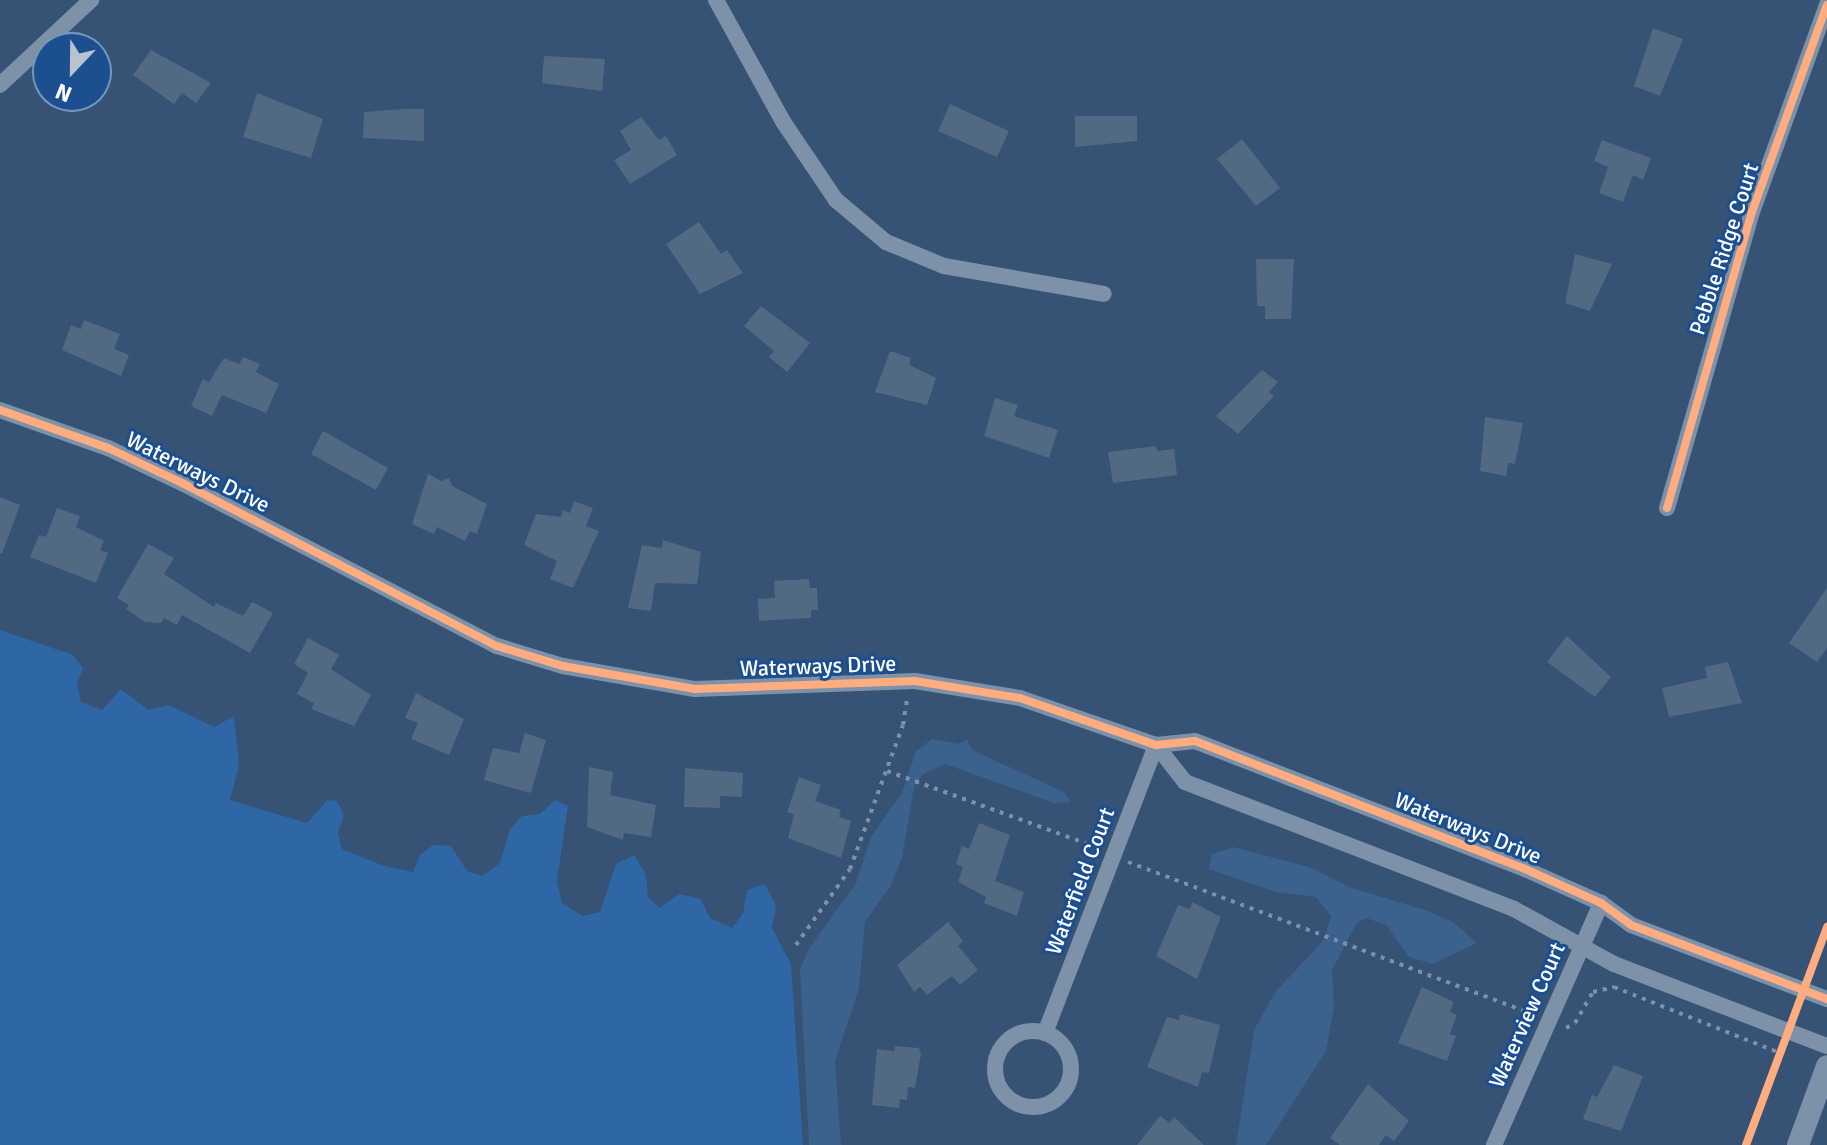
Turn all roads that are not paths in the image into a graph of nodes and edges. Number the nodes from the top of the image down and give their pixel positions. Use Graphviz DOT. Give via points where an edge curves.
graph roads {
  1 [pos="91,0"];
  2 [pos="716,0"];
  3 [pos="1827,5"];
  4 [pos="0,85"];
  5 [pos="1104,294"];
  6 [pos="0,410"];
  7 [pos="1667,508"];
  8 [pos="1156,745"];
  9 [pos="1601,903"];
  10 [pos="1582,944"];
  11 [pos="1827,999"];
  12 [pos="1045,1033"];
  13 [pos="1827,1046"];
  14 [pos="1827,1066"];
  15 [pos="1494,1145"];
  16 [pos="1798,1145"];
  1 -- 4 [label="street"];
  2 -- 5 [label="street" via="784,123 836,200 886,242 944,266"];
  3 -- 7 [label="street, Pebble Ridge Court" via="1752,212"];
  6 -- 8 [label="street, Waterways Drive" via="108,448 276,530 411,606 497,646 551,662 695,689 909,681 1020,698"];
  8 -- 9 [label="street, Waterways Drive" via="1195,741"];
  8 -- 10 [label="street" via="1185,782 1514,909"];
  8 -- 12 [label="street, Waterfield Court"];
  9 -- 10 [label="street, Waterview Court"];
  9 -- 11 [label="street, Waterways Drive" via="1631,925"];
  10 -- 13 [label="street" via="1614,964"];
  10 -- 15 [label="street, Waterview Court"];
  12 -- 12 [label="street" via="1019,1034 1000,1050 995,1062 999,1086 1027,1107 1061,1095 1071,1072 1065,1048"];
  14 -- 16 [label="street"];
}
